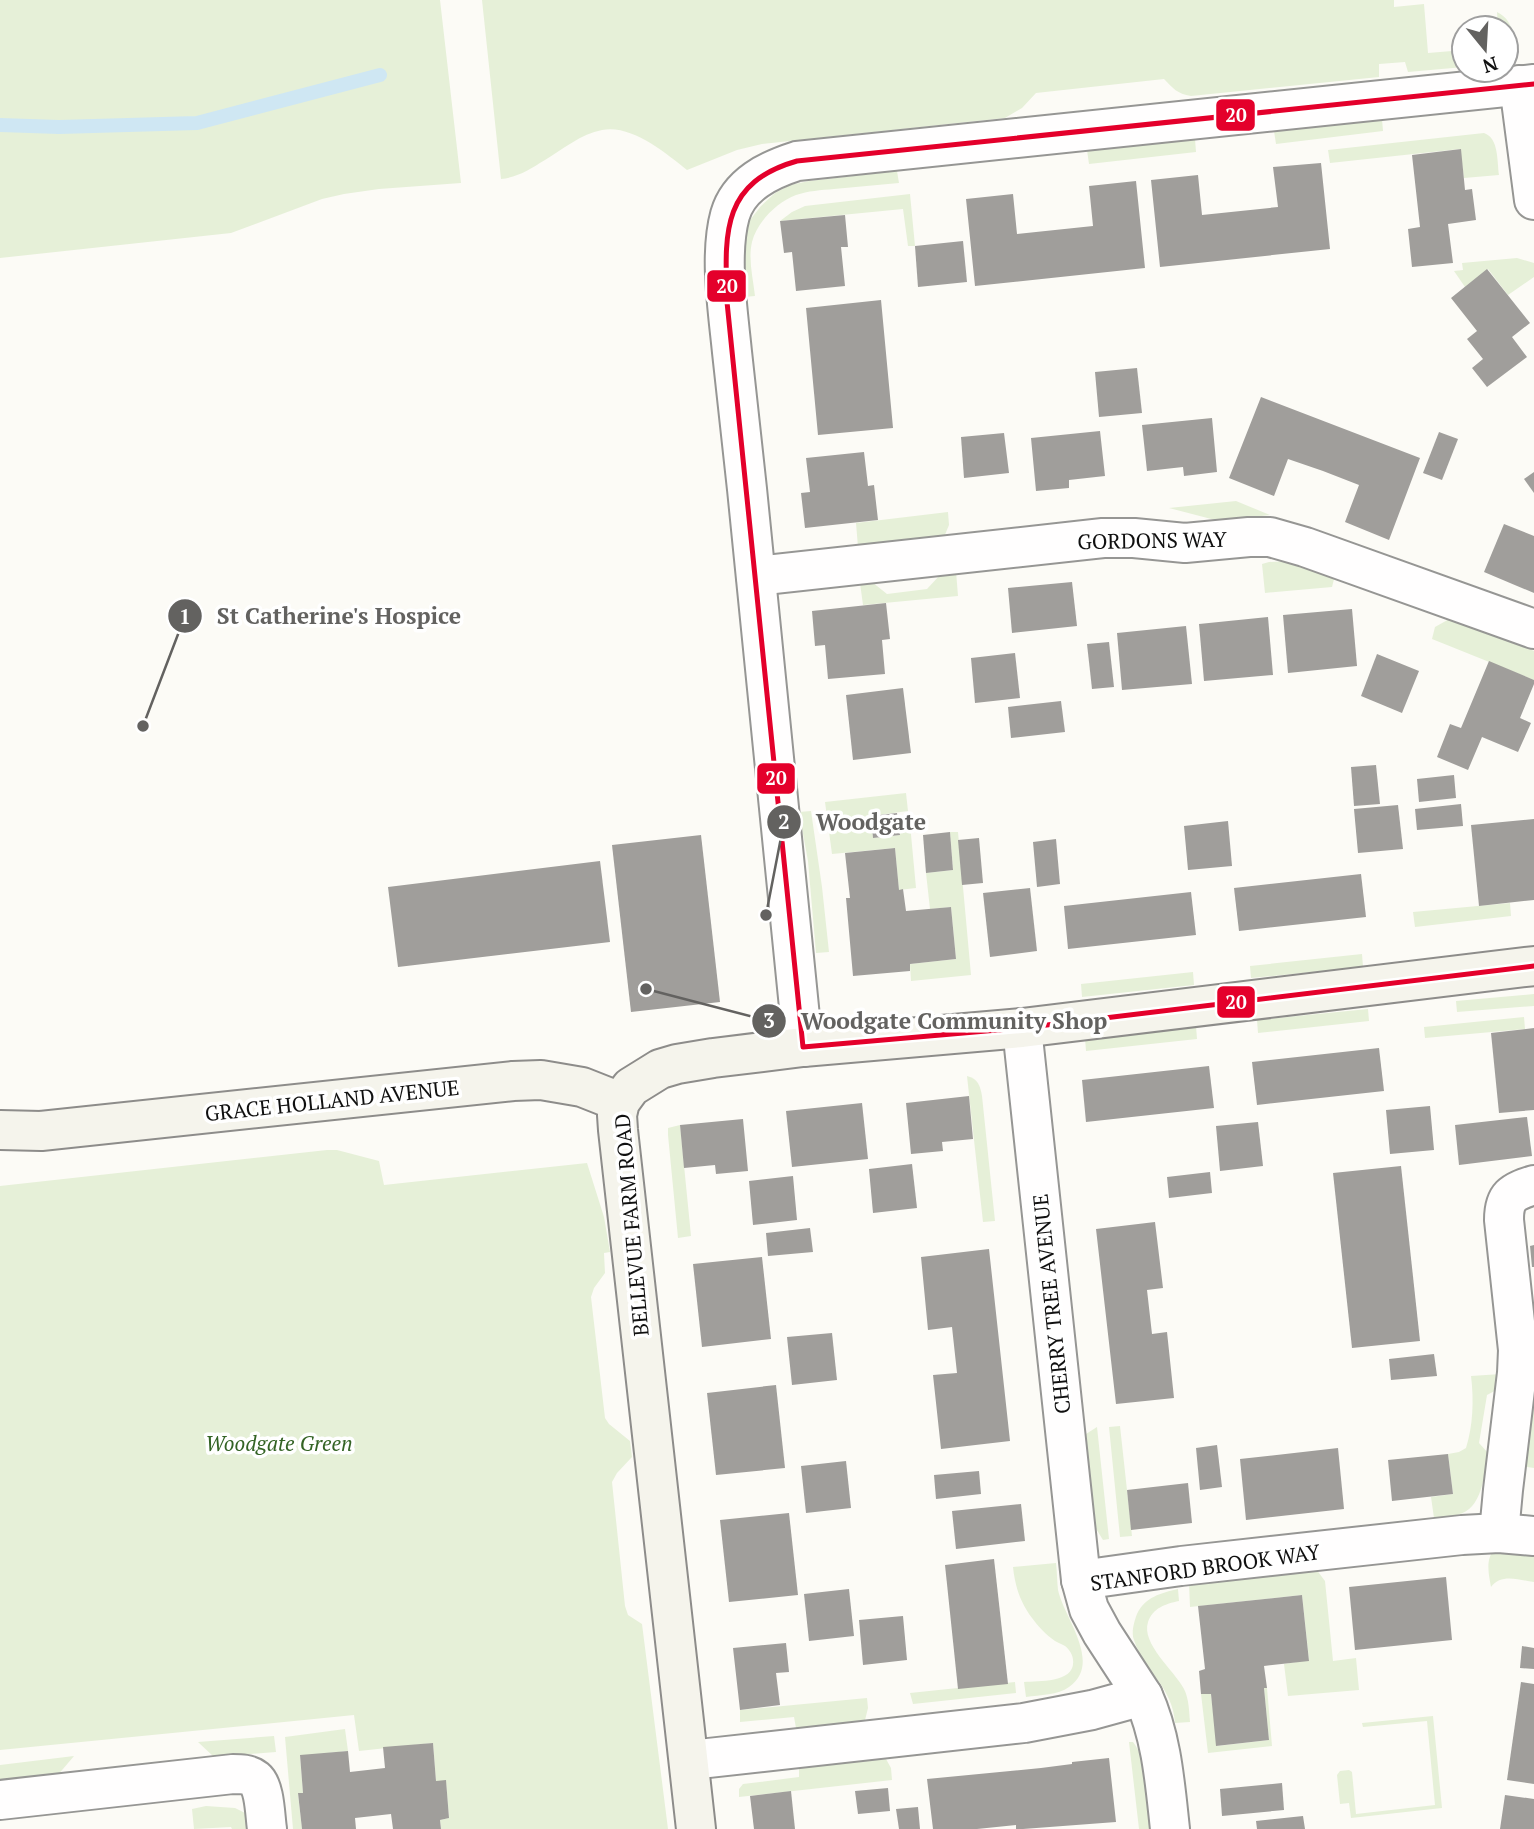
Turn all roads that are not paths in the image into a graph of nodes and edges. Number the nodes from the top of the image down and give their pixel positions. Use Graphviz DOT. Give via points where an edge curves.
graph roads {
  1 [pos="1527,84"];
  2 [pos="1534,200"];
  3 [pos="756,576"];
  4 [pos="1534,629"];
  5 [pos="1525,965"];
  6 [pos="1022,1028"];
  7 [pos="803,1047"];
  8 [pos="620,1102"];
  9 [pos="0,1130"];
  10 [pos="41,1131"];
  11 [pos="0,1142"];
  12 [pos="1534,1185"];
  13 [pos="1517,1534"];
  14 [pos="1081,1580"];
  15 [pos="1143,1696"];
  16 [pos="690,1760"];
  17 [pos="0,1800"];
  18 [pos="267,1829"];
  19 [pos="696,1829"];
  20 [pos="1170,1829"];
  1 -- 2 [label="street"];
  1 -- 3 [label="street" via="797,161 756,178 731,212 726,263"];
  3 -- 4 [label="street, GORDONS WAY" via="1103,538 1185,542 1270,537"];
  3 -- 7 [label="street"];
  5 -- 6 [label="street, BELLEVUE FARM ROAD"];
  6 -- 7 [label="street, BELLEVUE FARM ROAD"];
  6 -- 14 [label="street, CHERRY TREE AVENUE"];
  7 -- 8 [label="street, BELLEVUE FARM ROAD" via="660,1069 631,1087"];
  8 -- 10 [label="street, GRACE HOLLAND AVENUE" via="582,1087 513,1081"];
  8 -- 16 [label="street, BELLEVUE FARM ROAD" via="618,1130"];
  9 -- 10 [label="street, GRACE HOLLAND AVENUE"];
  10 -- 11 [label="street, GRACE HOLLAND AVENUE"];
  12 -- 13 [label="street" via="1511,1195 1504,1207 1518,1350 1503,1490"];
  13 -- 14 [label="street, STANFORD BROOK WAY" via="1462,1535"];
  14 -- 15 [label="street, STANFORD BROOK WAY" via="1089,1609"];
  15 -- 16 [label="street" via="1024,1723"];
  15 -- 20 [label="street, STANFORD BROOK WAY" via="1158,1744"];
  16 -- 19 [label="street, BELLEVUE FARM ROAD"];
  17 -- 18 [label="street" via="248,1775 260,1785"];
}
